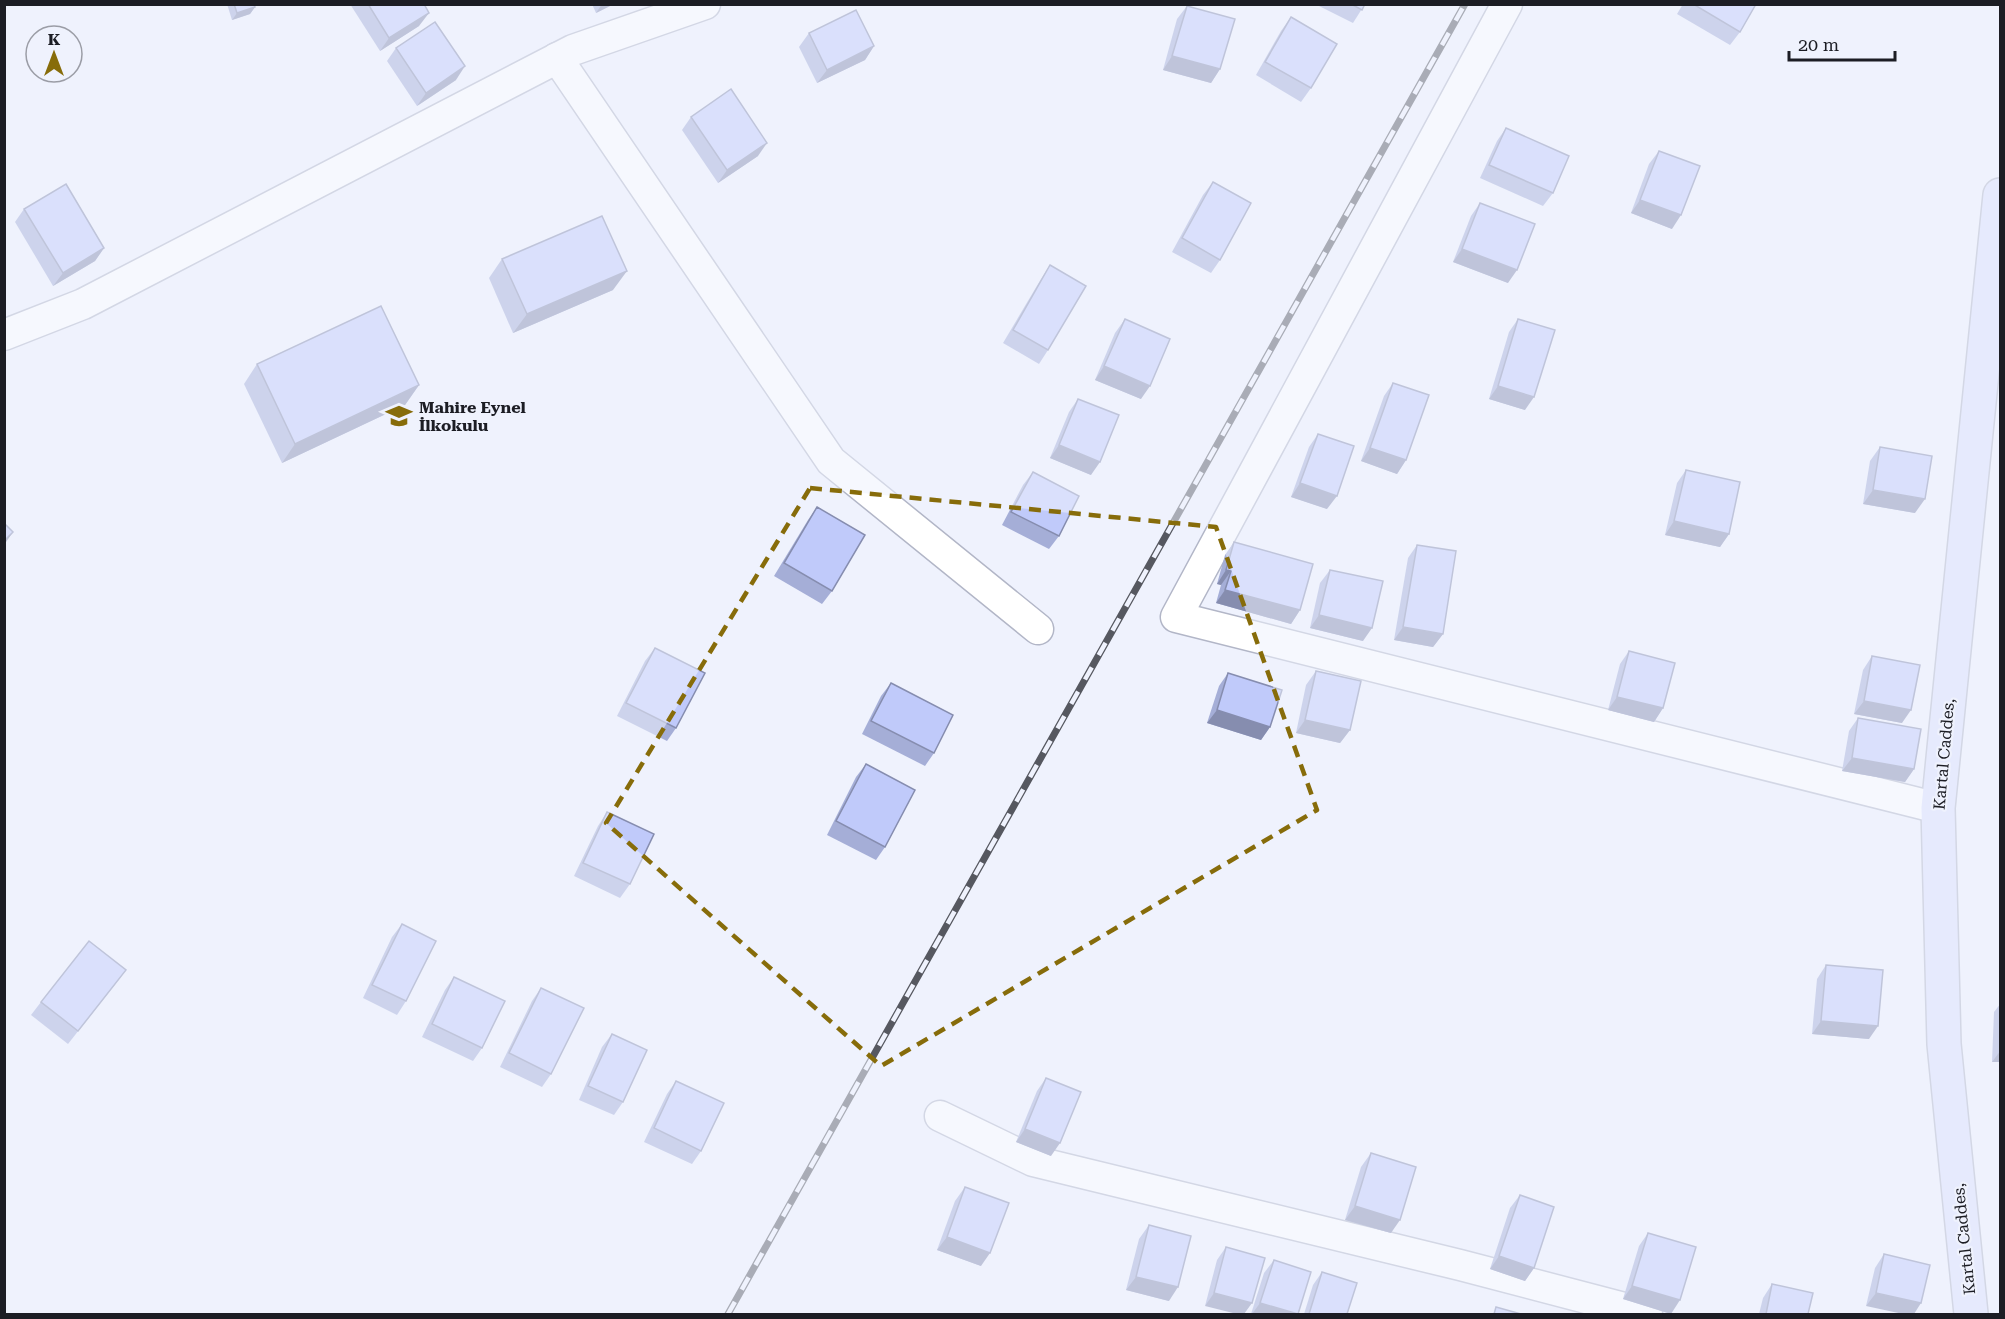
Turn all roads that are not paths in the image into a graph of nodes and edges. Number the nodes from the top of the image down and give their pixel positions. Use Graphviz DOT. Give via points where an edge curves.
graph roads {
  1 [pos="705,4"];
  2 [pos="1507,4"];
  3 [pos="557,58"];
  4 [pos="2001,195"];
  5 [pos="4,335"];
  6 [pos="1038,629"];
  7 [pos="1938,808"];
  8 [pos="940,1116"];
  9 [pos="1647,1314"];
  10 [pos="1971,1314"];
  1 -- 3 [label="street"];
  2 -- 7 [label="street" via="1176,617"];
  3 -- 5 [label="street" via="83,304"];
  3 -- 6 [label="street" via="831,461"];
  4 -- 7 [label="main road, Kartal Caddes,"];
  7 -- 10 [label="main road, Kartal Caddes," via="1944,1044"];
  8 -- 9 [label="street" via="1034,1161"];
}
